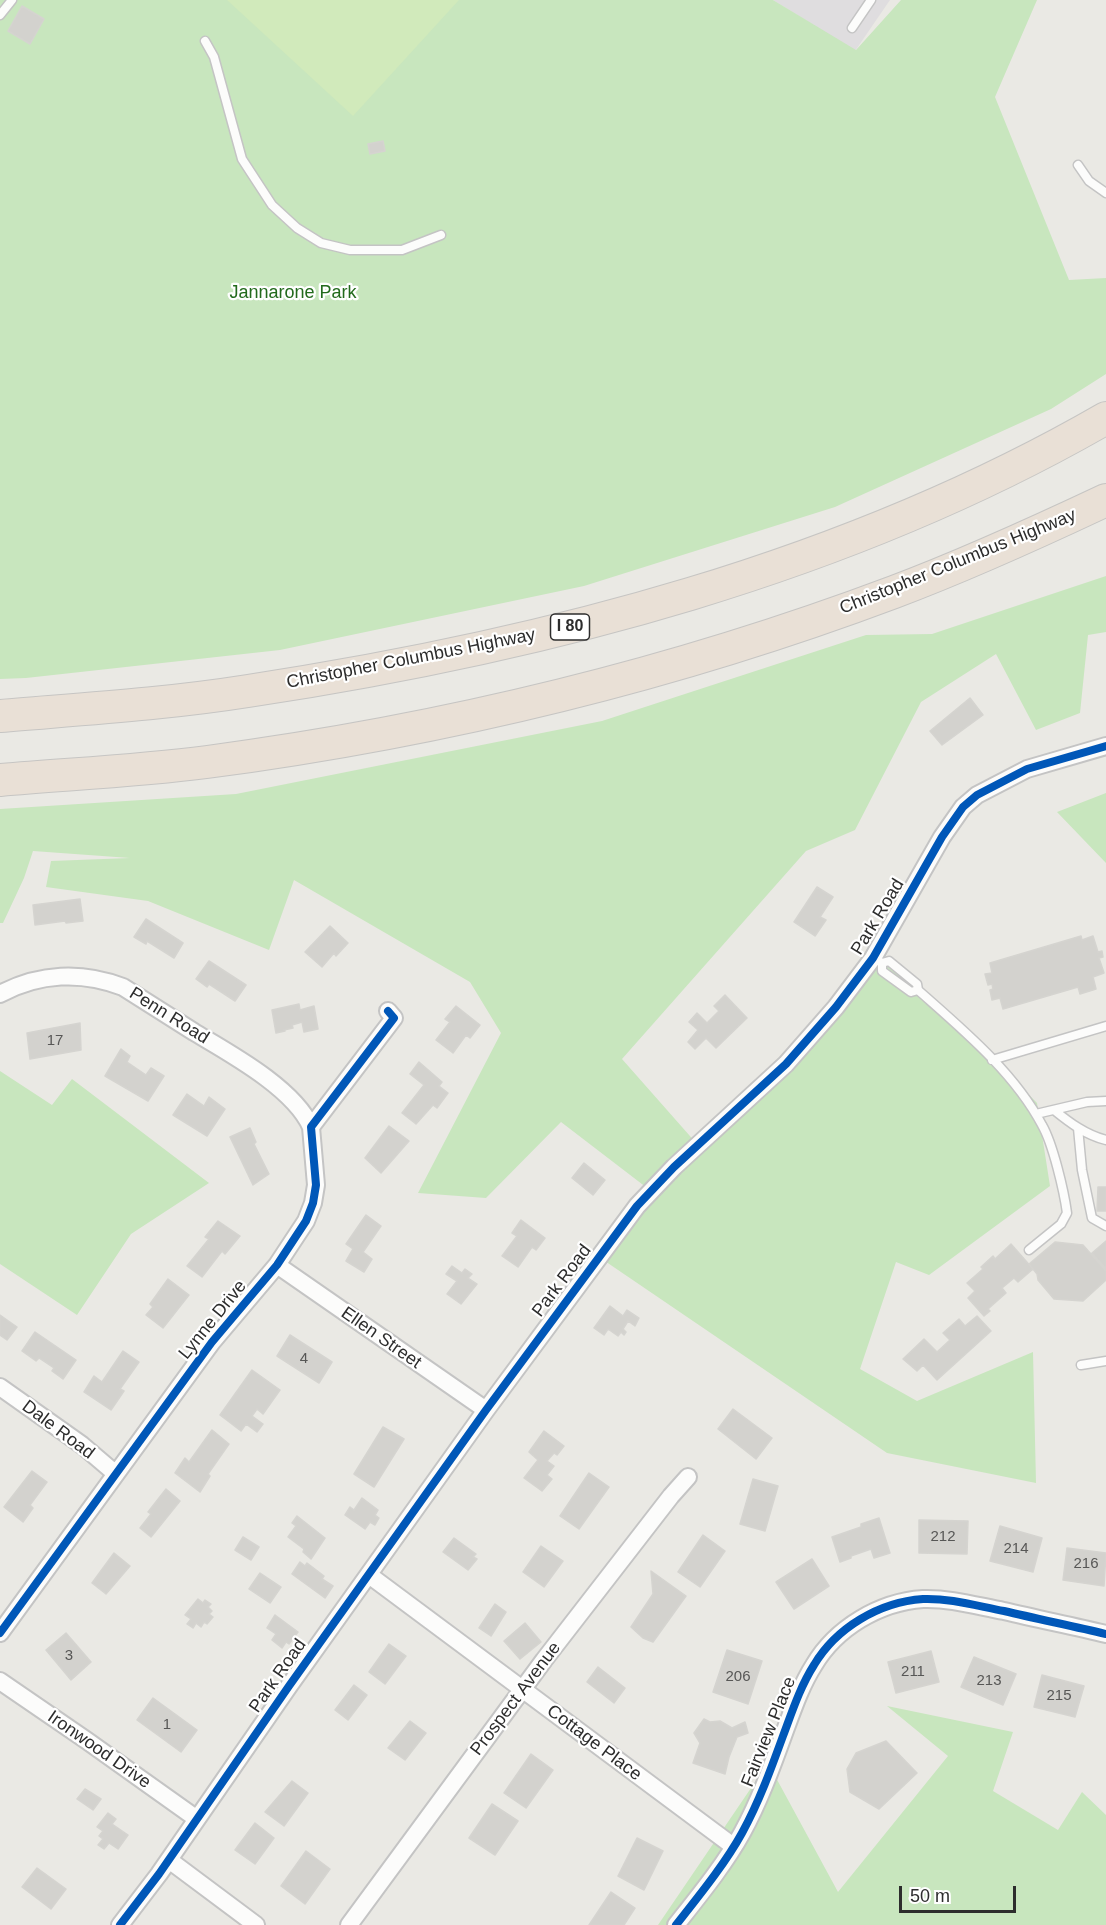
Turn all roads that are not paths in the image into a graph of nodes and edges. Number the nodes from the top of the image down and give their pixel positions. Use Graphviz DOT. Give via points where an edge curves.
graph roads {
  1 [pos="12,0"];
  2 [pos="871,0"];
  3 [pos="0,15"];
  4 [pos="852,28"];
  5 [pos="205,41"];
  6 [pos="1078,165"];
  7 [pos="1106,193"];
  8 [pos="441,235"];
  9 [pos="1106,418"];
  10 [pos="1106,500"];
  11 [pos="0,716"];
  12 [pos="1106,746"];
  13 [pos="0,780"];
  14 [pos="877,960"];
  15 [pos="0,994"];
  16 [pos="388,1011"];
  17 [pos="1106,1026"];
  18 [pos="993,1060"];
  19 [pos="1106,1101"];
  20 [pos="1054,1110"];
  21 [pos="1036,1114"];
  22 [pos="311,1127"];
  23 [pos="1078,1128"];
  24 [pos="1106,1140"];
  25 [pos="1106,1226"];
  26 [pos="1029,1250"];
  27 [pos="277,1265"];
  28 [pos="1106,1360"];
  29 [pos="1081,1365"];
  30 [pos="0,1387"];
  31 [pos="486,1410"];
  32 [pos="116,1474"];
  33 [pos="688,1477"];
  34 [pos="369,1575"];
  35 [pos="0,1633"];
  36 [pos="1106,1634"];
  37 [pos="0,1681"];
  38 [pos="523,1689"];
  39 [pos="197,1819"];
  40 [pos="733,1846"];
  41 [pos="169,1860"];
  42 [pos="120,1925"];
  43 [pos="256,1925"];
  44 [pos="349,1925"];
  45 [pos="676,1925"];
  1 -- 3 [label="lane"];
  2 -- 4 [label="lane"];
  5 -- 8 [label="lane" via="214,57 242,159 272,205 297,228 321,243 350,250 402,250"];
  6 -- 7 [label="lane" via="1089,181"];
  9 -- 11 [label="highway, Christopher Columbus Highway / I 80" via="1011,469 880,528 755,572 577,625 397,666 246,692"];
  10 -- 13 [label="highway, Christopher Columbus Highway" via="894,592 703,656 602,684 491,711 293,749 204,762"];
  12 -- 14 [label="street, Park Road" via="1027,769 976,795 963,807 942,837"];
  14 -- 18 [label="lane" via="882,971 911,992 918,990"];
  14 -- 31 [label="street, Park Road" via="786,1064 637,1206"];
  15 -- 22 [label="street, Penn Road" via="15,986 61,977 86,976 123,987 255,1070 306,1115"];
  16 -- 22 [label="street" via="394,1018"];
  17 -- 18 [label="lane"];
  18 -- 21 [label="lane"];
  19 -- 20 [label="lane"];
  20 -- 21 [label="lane"];
  20 -- 23 [label="lane"];
  21 -- 26 [label="lane" via="1044,1126 1067,1213"];
  22 -- 27 [label="street, Lynne Drive" via="316,1175 313,1203"];
  23 -- 24 [label="lane"];
  23 -- 25 [label="lane" via="1092,1218"];
  27 -- 31 [label="street, Ellen Street"];
  27 -- 32 [label="street, Lynne Drive" via="212,1342"];
  28 -- 29 [label="lane"];
  30 -- 32 [label="street, Dale Road"];
  31 -- 34 [label="street, Park Road"];
  32 -- 35 [label="street, Lynne Drive"];
  33 -- 38 [label="street, Prospect Avenue"];
  34 -- 38 [label="street, Cottage Place"];
  34 -- 39 [label="street, Park Road"];
  36 -- 40 [label="street, Fairview Place" via="947,1600 898,1603 865,1616 829,1645 814,1665 770,1773"];
  37 -- 39 [label="street, Ironwood Drive"];
  38 -- 40 [label="street, Cottage Place"];
  38 -- 44 [label="street, Prospect Avenue"];
  39 -- 41 [label="street, Park Road"];
  40 -- 45 [label="street, Fairview Place"];
  41 -- 42 [label="street, Park Road"];
  41 -- 43 [label="street"];
}
